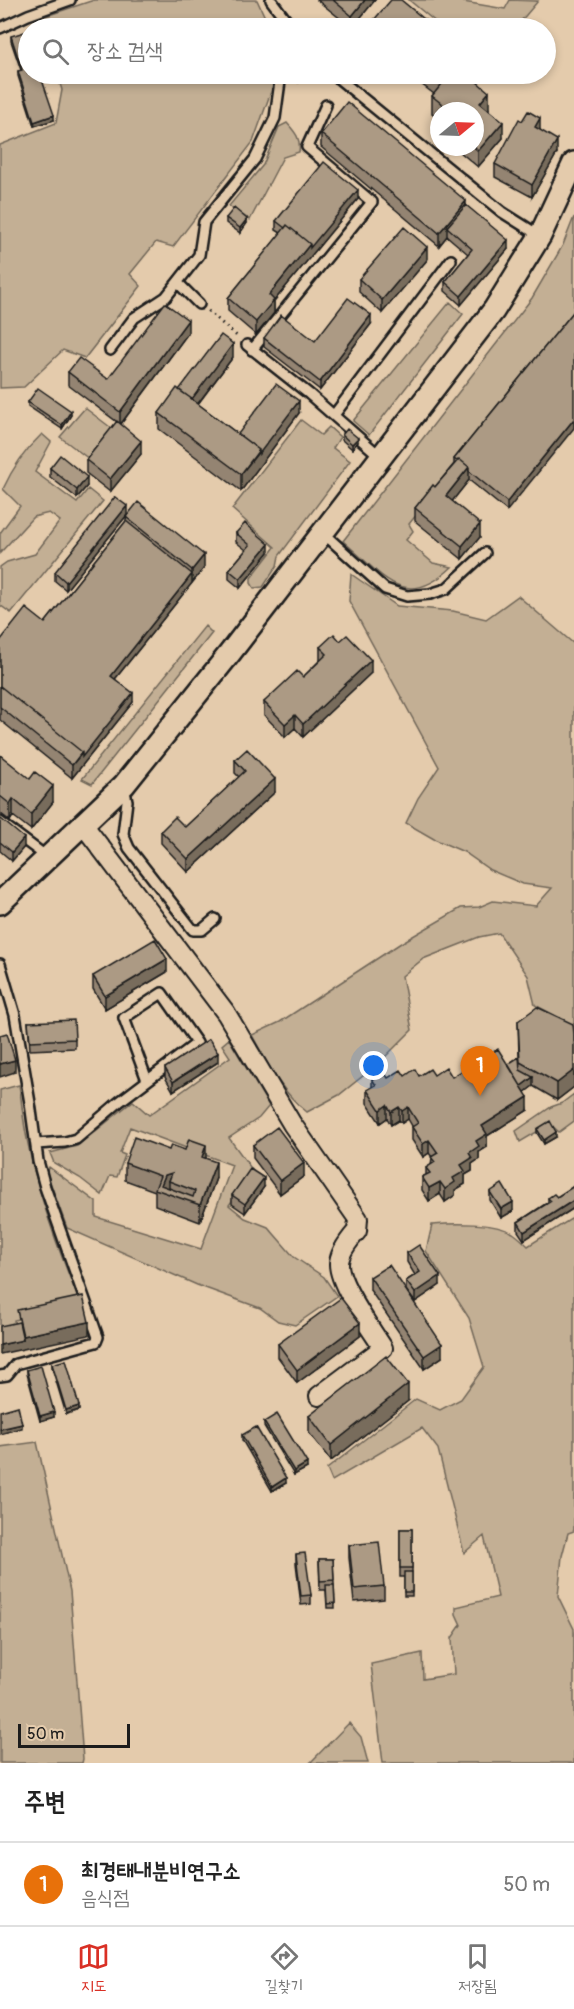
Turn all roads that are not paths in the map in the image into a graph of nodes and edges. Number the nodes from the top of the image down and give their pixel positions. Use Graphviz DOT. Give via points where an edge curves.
graph roads {
  1 [pos="70,0"];
  2 [pos="271,0"];
  3 [pos="281,11"];
  4 [pos="21,18"];
  5 [pos="282,18"];
  6 [pos="286,18"];
  7 [pos="18,19"];
  8 [pos="0,27"];
  9 [pos="280,84"];
  10 [pos="345,84"];
  11 [pos="326,105"];
  12 [pos="574,163"];
  13 [pos="540,236"];
  14 [pos="451,260"];
  15 [pos="178,283"];
  16 [pos="199,304"];
  17 [pos="111,350"];
  18 [pos="334,416"];
  19 [pos="381,457"];
  20 [pos="323,533"];
  21 [pos="484,553"];
  22 [pos="124,785"];
  23 [pos="0,822"];
  24 [pos="82,823"];
  25 [pos="47,858"];
  26 [pos="0,903"];
  27 [pos="215,919"];
  28 [pos="0,964"];
  29 [pos="3,987"];
  30 [pos="147,1080"];
  31 [pos="36,1144"];
  32 [pos="0,1376"];
  33 [pos="319,1396"];
  1 -- 4 [label="lane"];
  2 -- 3 [label="lane"];
  3 -- 5 [label="lane"];
  3 -- 6 [label="lane"];
  7 -- 8 [label="lane"];
  9 -- 15 [label="lane" via="275,117 255,159 204,222 199,255"];
  10 -- 13 [label="lane" via="502,212"];
  11 -- 18 [label="lane" via="306,147 372,202 250,348"];
  12 -- 13 [label="street"];
  13 -- 19 [label="street" via="494,310"];
  14 -- 18 [label="lane"];
  15 -- 16 [label="lane"];
  15 -- 17 [label="lane" via="166,297 134,318"];
  18 -- 19 [label="lane"];
  19 -- 20 [label="street"];
  20 -- 21 [label="lane" via="385,589 407,596 446,589"];
  20 -- 22 [label="street"];
  22 -- 24 [label="street"];
  22 -- 27 [label="lane" via="127,801 123,834 129,848 193,930 202,930"];
  23 -- 25 [label="lane"];
  24 -- 25 [label="street"];
  24 -- 33 [label="street" via="226,1013 292,1124 358,1219 357,1231 339,1264 347,1290 383,1348"];
  25 -- 26 [label="street"];
  28 -- 29 [label="lane"];
  29 -- 31 [label="lane" via="15,1015"];
  30 -- 30 [label="lane" via="197,1043 162,993 124,1018"];
  30 -- 31 [label="lane" via="76,1139"];
  31 -- 32 [label="lane" via="45,1187 98,1337 96,1342 16,1364 7,1375"];
}
